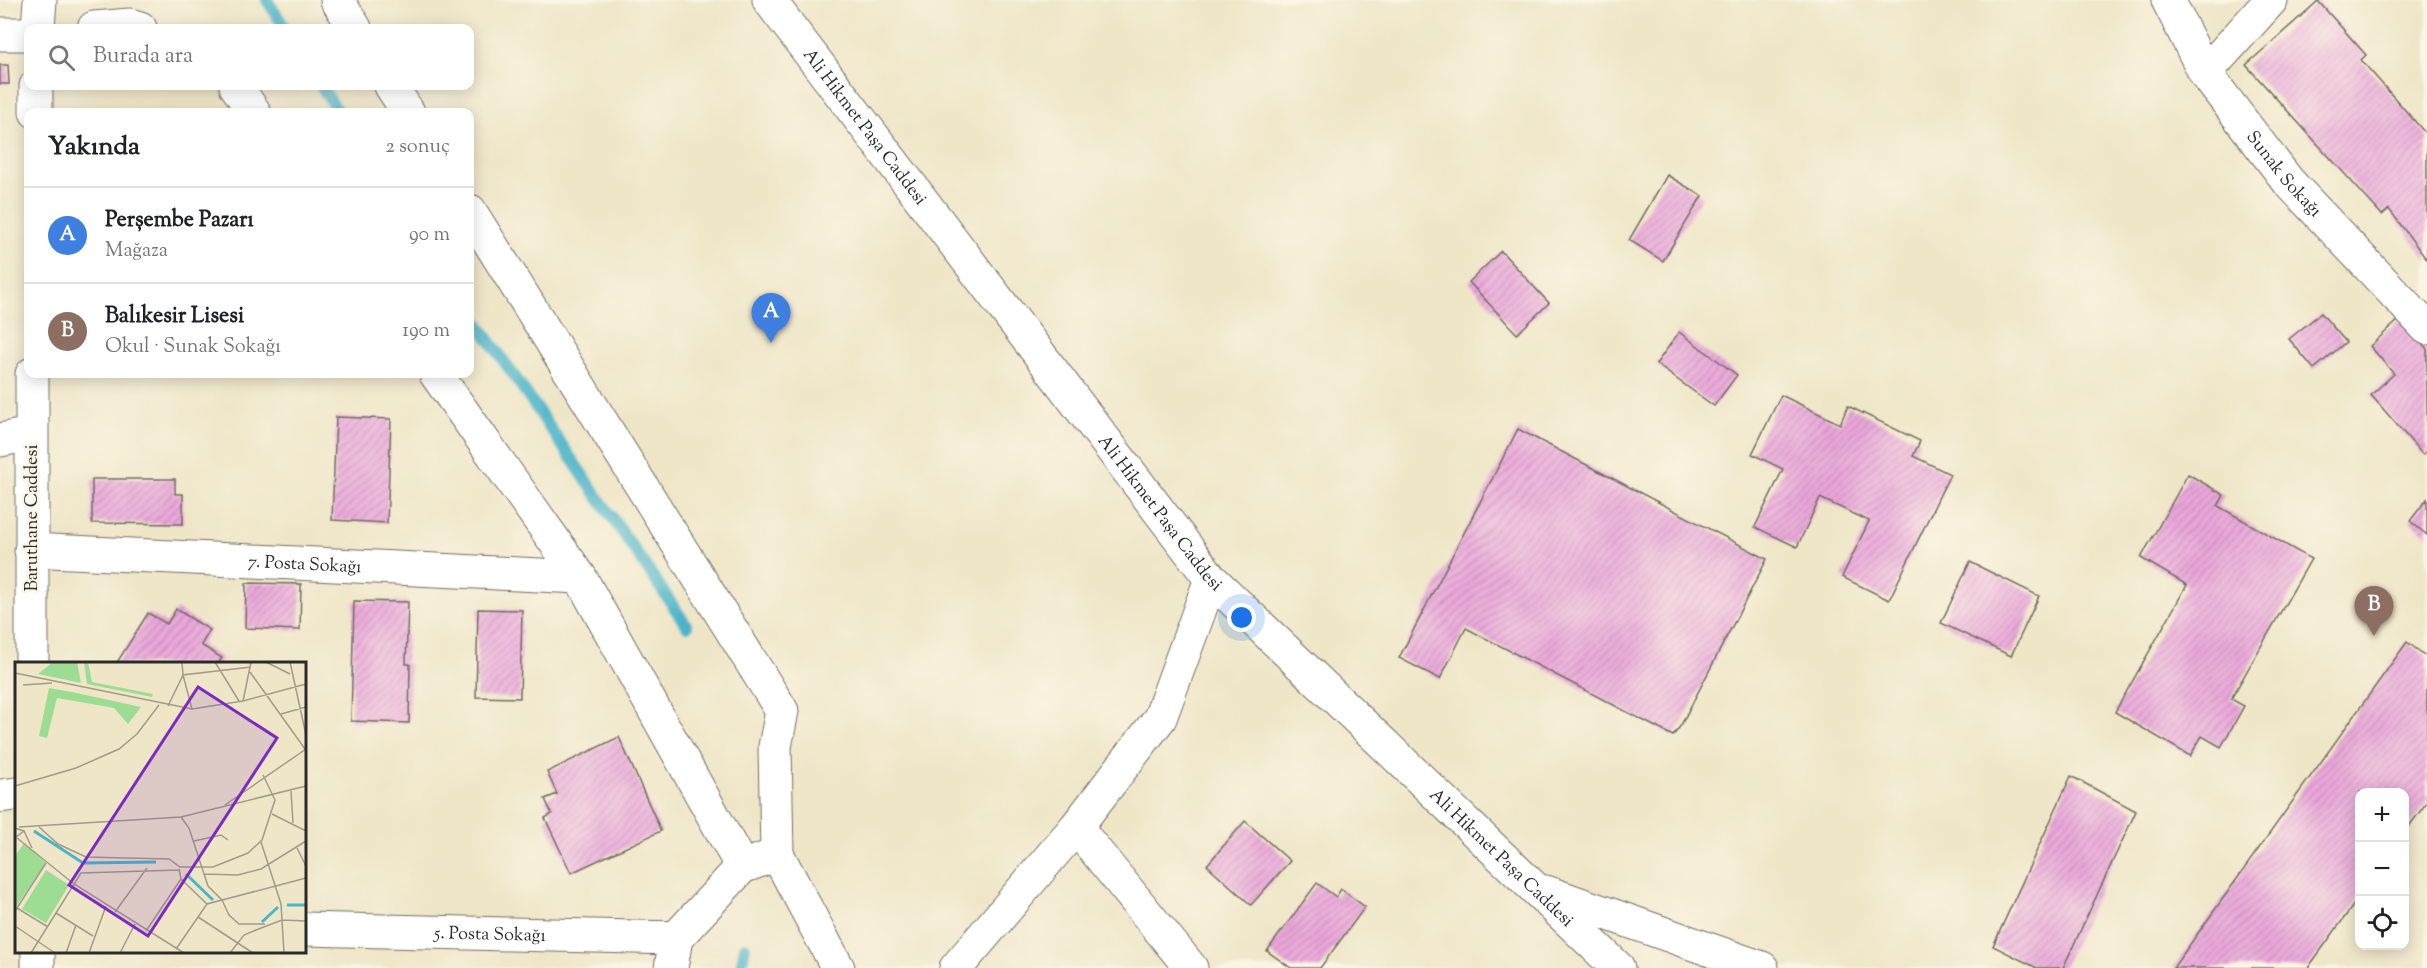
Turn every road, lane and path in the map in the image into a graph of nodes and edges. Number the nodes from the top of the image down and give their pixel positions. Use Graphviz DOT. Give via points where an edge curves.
graph roads {
  1 [pos="40,0"];
  2 [pos="337,0"];
  3 [pos="769,0"];
  4 [pos="2168,0"];
  5 [pos="2271,0"];
  6 [pos="38,24"];
  7 [pos="352,24"];
  8 [pos="0,34"];
  9 [pos="24,34"];
  10 [pos="2205,73"];
  11 [pos="36,90"];
  12 [pos="240,90"];
  13 [pos="394,90"];
  14 [pos="36,108"];
  15 [pos="251,108"];
  16 [pos="405,108"];
  17 [pos="474,227"];
  18 [pos="2427,328"];
  19 [pos="31,378"];
  20 [pos="439,378"];
  21 [pos="15,437"];
  22 [pos="30,550"];
  23 [pos="580,578"];
  24 [pos="1211,579"];
  25 [pos="32,662"];
  26 [pos="15,794"];
  27 [pos="0,796"];
  28 [pos="1076,827"];
  29 [pos="777,854"];
  30 [pos="742,867"];
  31 [pos="1536,888"];
  32 [pos="306,929"];
  33 [pos="673,953"];
  34 [pos="838,968"];
  35 [pos="956,968"];
  36 [pos="1191,968"];
  37 [pos="1618,968"];
  38 [pos="1762,968"];
  1 -- 6 [label="street"];
  2 -- 7 [label="street"];
  3 -- 24 [label="street, Ali Hikmet Paşa Caddesi"];
  4 -- 10 [label="street, Sunak Sokağı"];
  5 -- 10 [label="street"];
  8 -- 9 [label="street"];
  10 -- 18 [label="street, Sunak Sokağı" via="2288,181"];
  11 -- 14 [label="street"];
  12 -- 15 [label="street"];
  13 -- 16 [label="street"];
  17 -- 29 [label="street" via="782,711 775,747"];
  19 -- 21 [label="street, Baruthane Caddesi"];
  20 -- 23 [label="street"];
  21 -- 22 [label="street, Baruthane Caddesi"];
  22 -- 23 [label="street, 7. Posta Sokağı"];
  22 -- 25 [label="street, Baruthane Caddesi"];
  23 -- 30 [label="street"];
  24 -- 28 [label="street" via="1160,718"];
  24 -- 31 [label="street, Ali Hikmet Paşa Caddesi"];
  26 -- 27 [label="street"];
  28 -- 35 [label="street"];
  28 -- 36 [label="street"];
  29 -- 30 [label="street"];
  29 -- 34 [label="street"];
  30 -- 33 [label="street"];
  31 -- 37 [label="street, Ali Hikmet Paşa Caddesi"];
  31 -- 38 [label="street"];
  32 -- 33 [label="street, 5. Posta Sokağı"];
}
